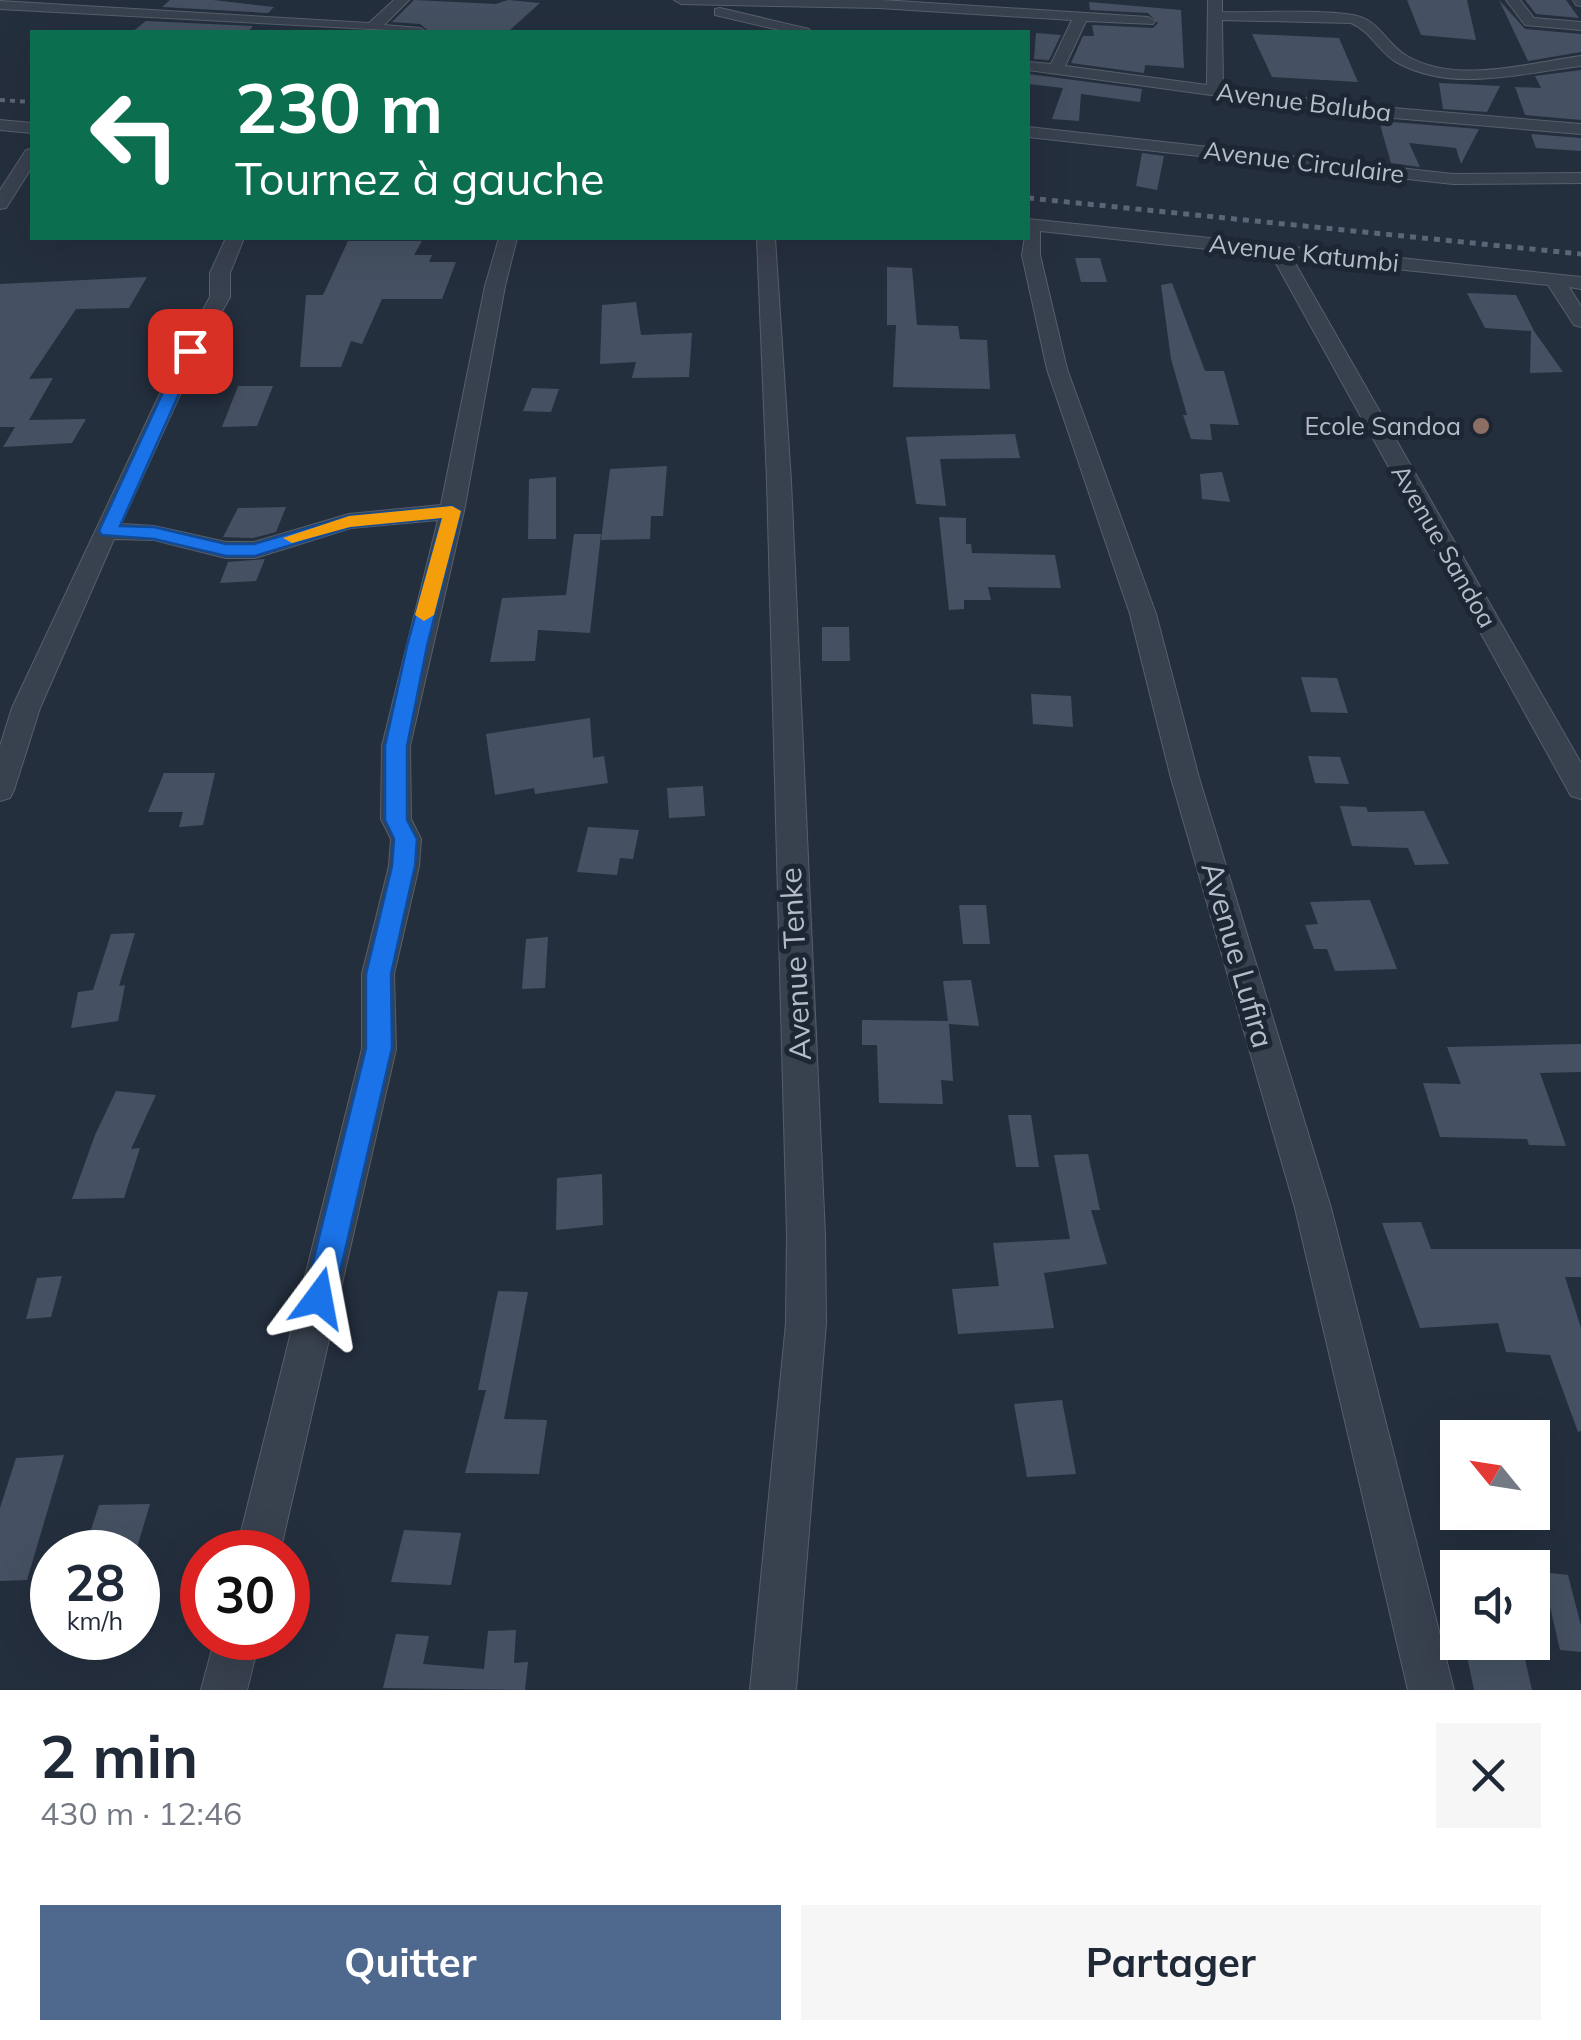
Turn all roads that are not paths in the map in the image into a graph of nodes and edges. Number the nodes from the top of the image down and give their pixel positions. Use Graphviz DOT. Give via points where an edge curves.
graph roads {
  1 [pos="402,0"];
  2 [pos="681,0"];
  3 [pos="1342,0"];
  4 [pos="1513,0"];
  5 [pos="778,1"];
  6 [pos="700,2"];
  7 [pos="0,5"];
  8 [pos="1216,8"];
  9 [pos="1081,16"];
  10 [pos="1353,19"];
  11 [pos="1148,21"];
  12 [pos="1581,26"];
  13 [pos="372,28"];
  14 [pos="396,30"];
  15 [pos="795,30"];
  16 [pos="1581,61"];
  17 [pos="1030,66"];
  18 [pos="1056,70"];
  19 [pos="1215,91"];
  20 [pos="0,125"];
  21 [pos="30,128"];
  22 [pos="1581,129"];
  23 [pos="1030,132"];
  24 [pos="30,157"];
  25 [pos="1581,178"];
  26 [pos="0,204"];
  27 [pos="1030,224"];
  28 [pos="234,240"];
  29 [pos="507,240"];
  30 [pos="766,240"];
  31 [pos="1030,240"];
  32 [pos="1279,251"];
  33 [pos="1554,280"];
  34 [pos="1581,282"];
  35 [pos="1581,320"];
  36 [pos="452,511"];
  37 [pos="108,531"];
  38 [pos="1581,788"];
  39 [pos="0,790"];
  40 [pos="263,1530"];
  41 [pos="232,1660"];
  42 [pos="224,1690"];
  43 [pos="772,1690"];
  44 [pos="1432,1690"];
  1 -- 13 [label="street"];
  2 -- 6 [label="street"];
  3 -- 10 [label="street"];
  4 -- 12 [label="street" via="1530,22"];
  5 -- 6 [label="street"];
  5 -- 9 [label="street"];
  6 -- 15 [label="street"];
  7 -- 13 [label="street"];
  8 -- 10 [label="street"];
  8 -- 19 [label="street"];
  9 -- 11 [label="street"];
  9 -- 18 [label="street"];
  10 -- 16 [label="street" via="1371,25 1405,61 1450,74"];
  13 -- 14 [label="street"];
  17 -- 18 [label="street, Avenue Baluba"];
  18 -- 19 [label="street, Avenue Baluba"];
  19 -- 22 [label="street, Avenue Baluba"];
  20 -- 21 [label="street"];
  23 -- 25 [label="street, Avenue Circulaire" via="1453,179"];
  24 -- 26 [label="street"];
  27 -- 32 [label="street, Avenue Katumbi"];
  28 -- 37 [label="street" via="220,272 220,296"];
  29 -- 36 [label="street"];
  30 -- 43 [label="street, Avenue Tenke" via="806,1235 806,1323"];
  31 -- 44 [label="street, Avenue Lufira" via="1057,369 1143,614 1313,1208"];
  32 -- 33 [label="street, Avenue Katumbi"];
  32 -- 38 [label="street, Avenue Sandoa"];
  33 -- 34 [label="street, Avenue Katumbi"];
  33 -- 35 [label="street"];
  36 -- 37 [label="street" via="349,521 255,550"];
  36 -- 40 [label="street" via="396,746 396,820 406,839 378,974 379,1048"];
  37 -- 39 [label="street" via="26,708"];
  41 -- 42 [label="street"];
}
